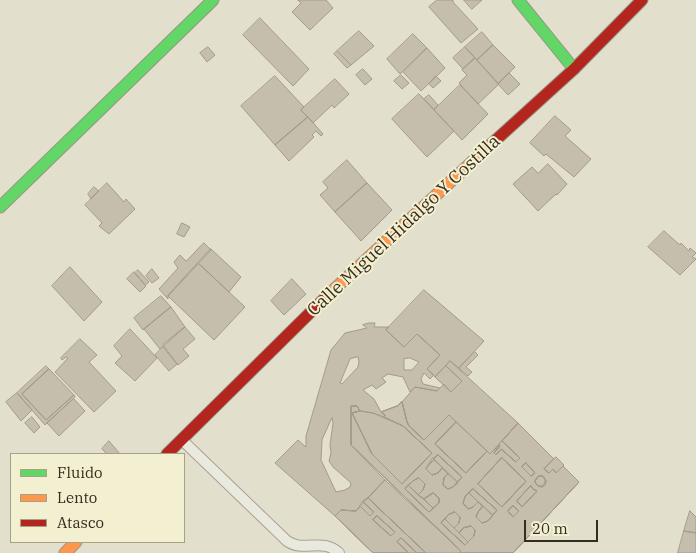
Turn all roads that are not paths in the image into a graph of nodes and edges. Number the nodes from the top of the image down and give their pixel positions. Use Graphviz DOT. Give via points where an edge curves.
graph roads {
  1 [pos="213,0"];
  2 [pos="518,0"];
  3 [pos="642,0"];
  4 [pos="574,69"];
  5 [pos="0,207"];
  6 [pos="181,440"];
  7 [pos="168,453"];
  8 [pos="75,543"];
  9 [pos="65,553"];
  10 [pos="339,553"];
  1 -- 5 [label="street"];
  2 -- 4 [label="street"];
  3 -- 4 [label="street, Calle Miguel Hidalgo Y Costilla"];
  4 -- 6 [label="street, Calle Miguel Hidalgo Y Costilla" via="340,283"];
  6 -- 7 [label="street, Calle Miguel Hidalgo Y Costilla"];
  6 -- 10 [label="lane" via="287,540 300,545 327,545"];
  8 -- 9 [label="street"];
}
